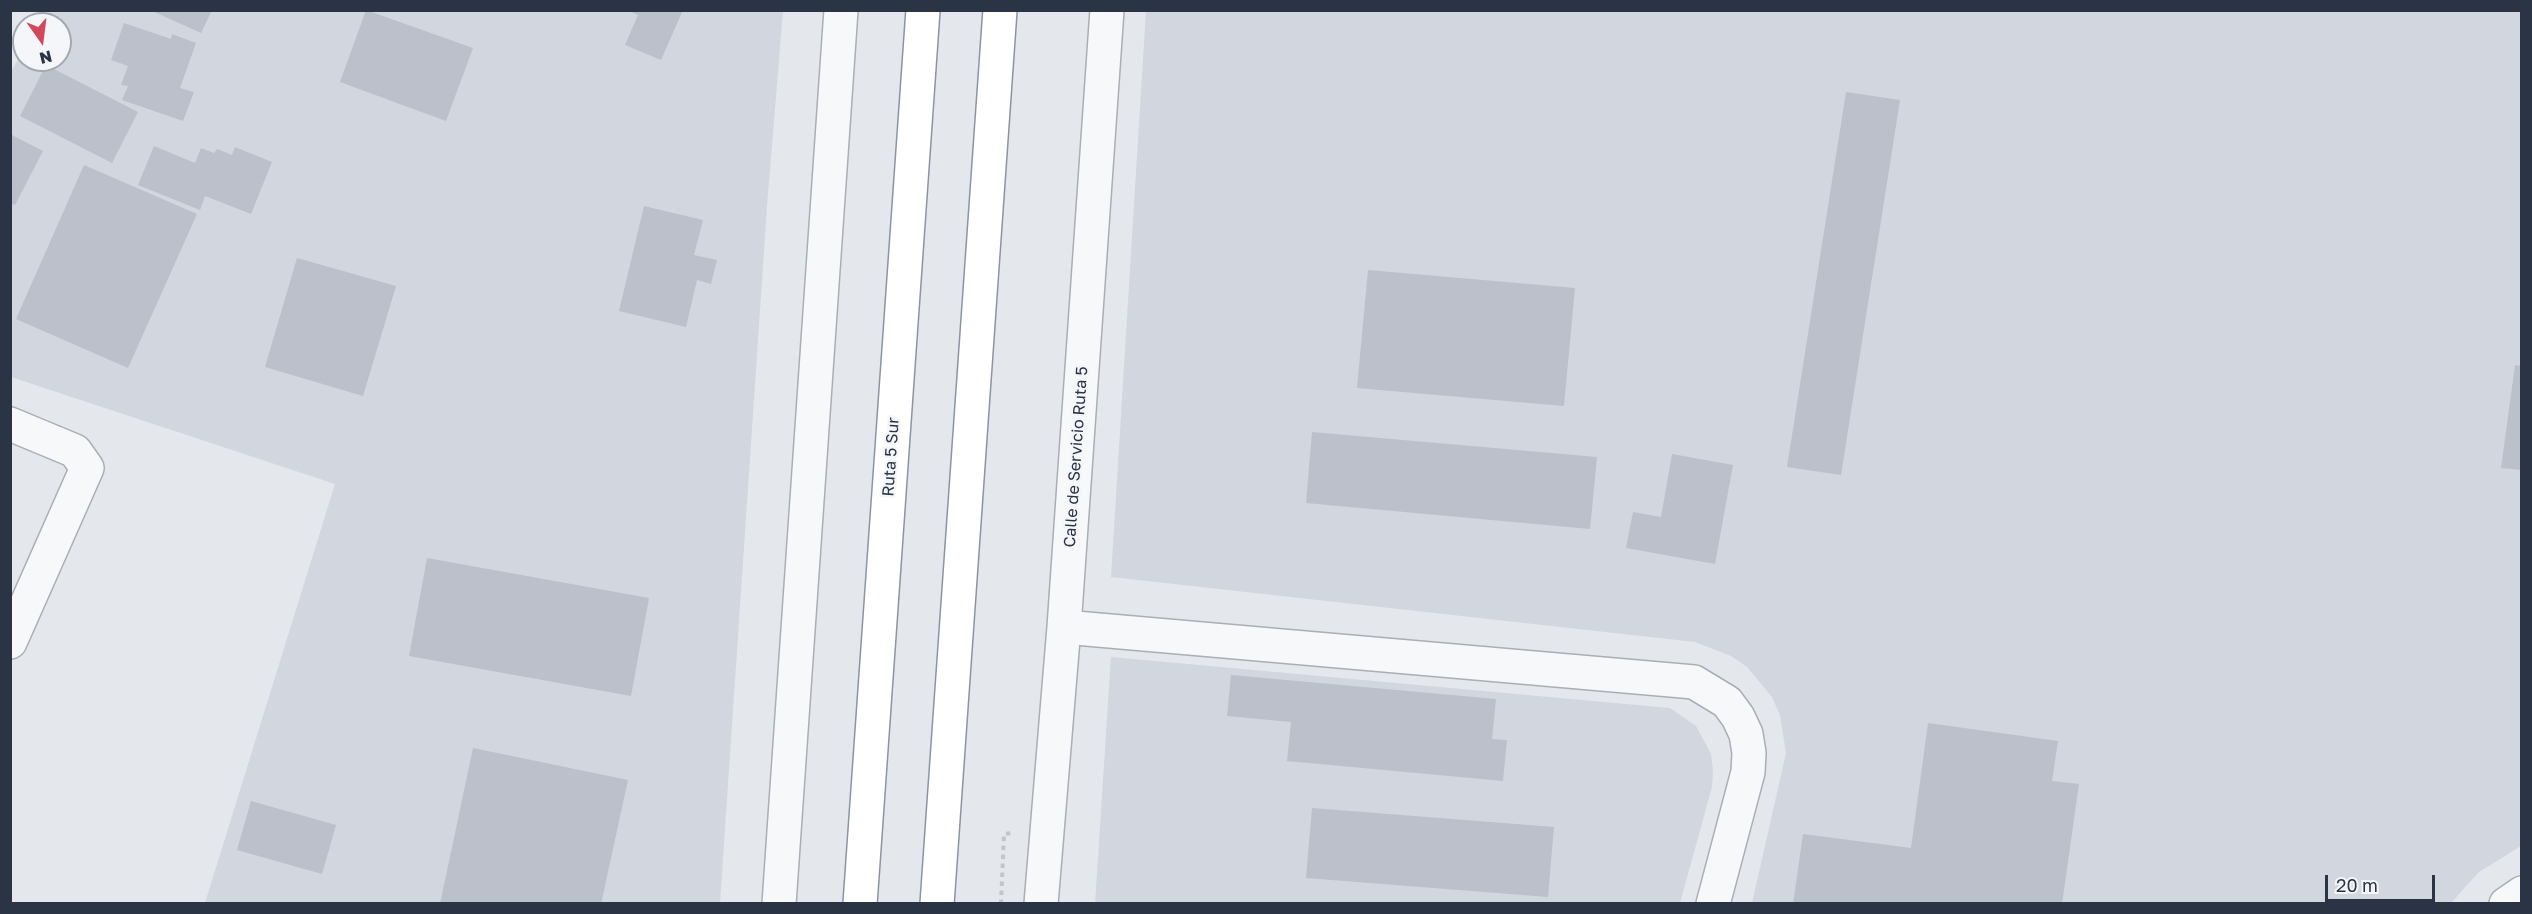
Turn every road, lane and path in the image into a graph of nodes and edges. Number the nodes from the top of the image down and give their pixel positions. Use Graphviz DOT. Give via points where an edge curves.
graph roads {
  1 [pos="841,10"];
  2 [pos="923,10"];
  3 [pos="1000,10"];
  4 [pos="1107,10"];
  5 [pos="10,424"];
  6 [pos="1064,627"];
  7 [pos="10,642"];
  8 [pos="2522,893"];
  9 [pos="779,903"];
  10 [pos="860,903"];
  11 [pos="937,903"];
  12 [pos="1041,903"];
  13 [pos="1713,903"];
  14 [pos="2506,903"];
  1 -- 9 [label="street"];
  2 -- 10 [label="highway, Ruta 5 Sur"];
  3 -- 11 [label="highway"];
  4 -- 6 [label="street, Calle de Servicio Ruta 5"];
  5 -- 7 [label="street" via="75,451 87,468"];
  6 -- 12 [label="street, Calle de Servicio Ruta 5"];
  6 -- 13 [label="street" via="1694,682 1727,702 1742,726 1749,753 1748,772"];
  8 -- 14 [label="street"];
}
